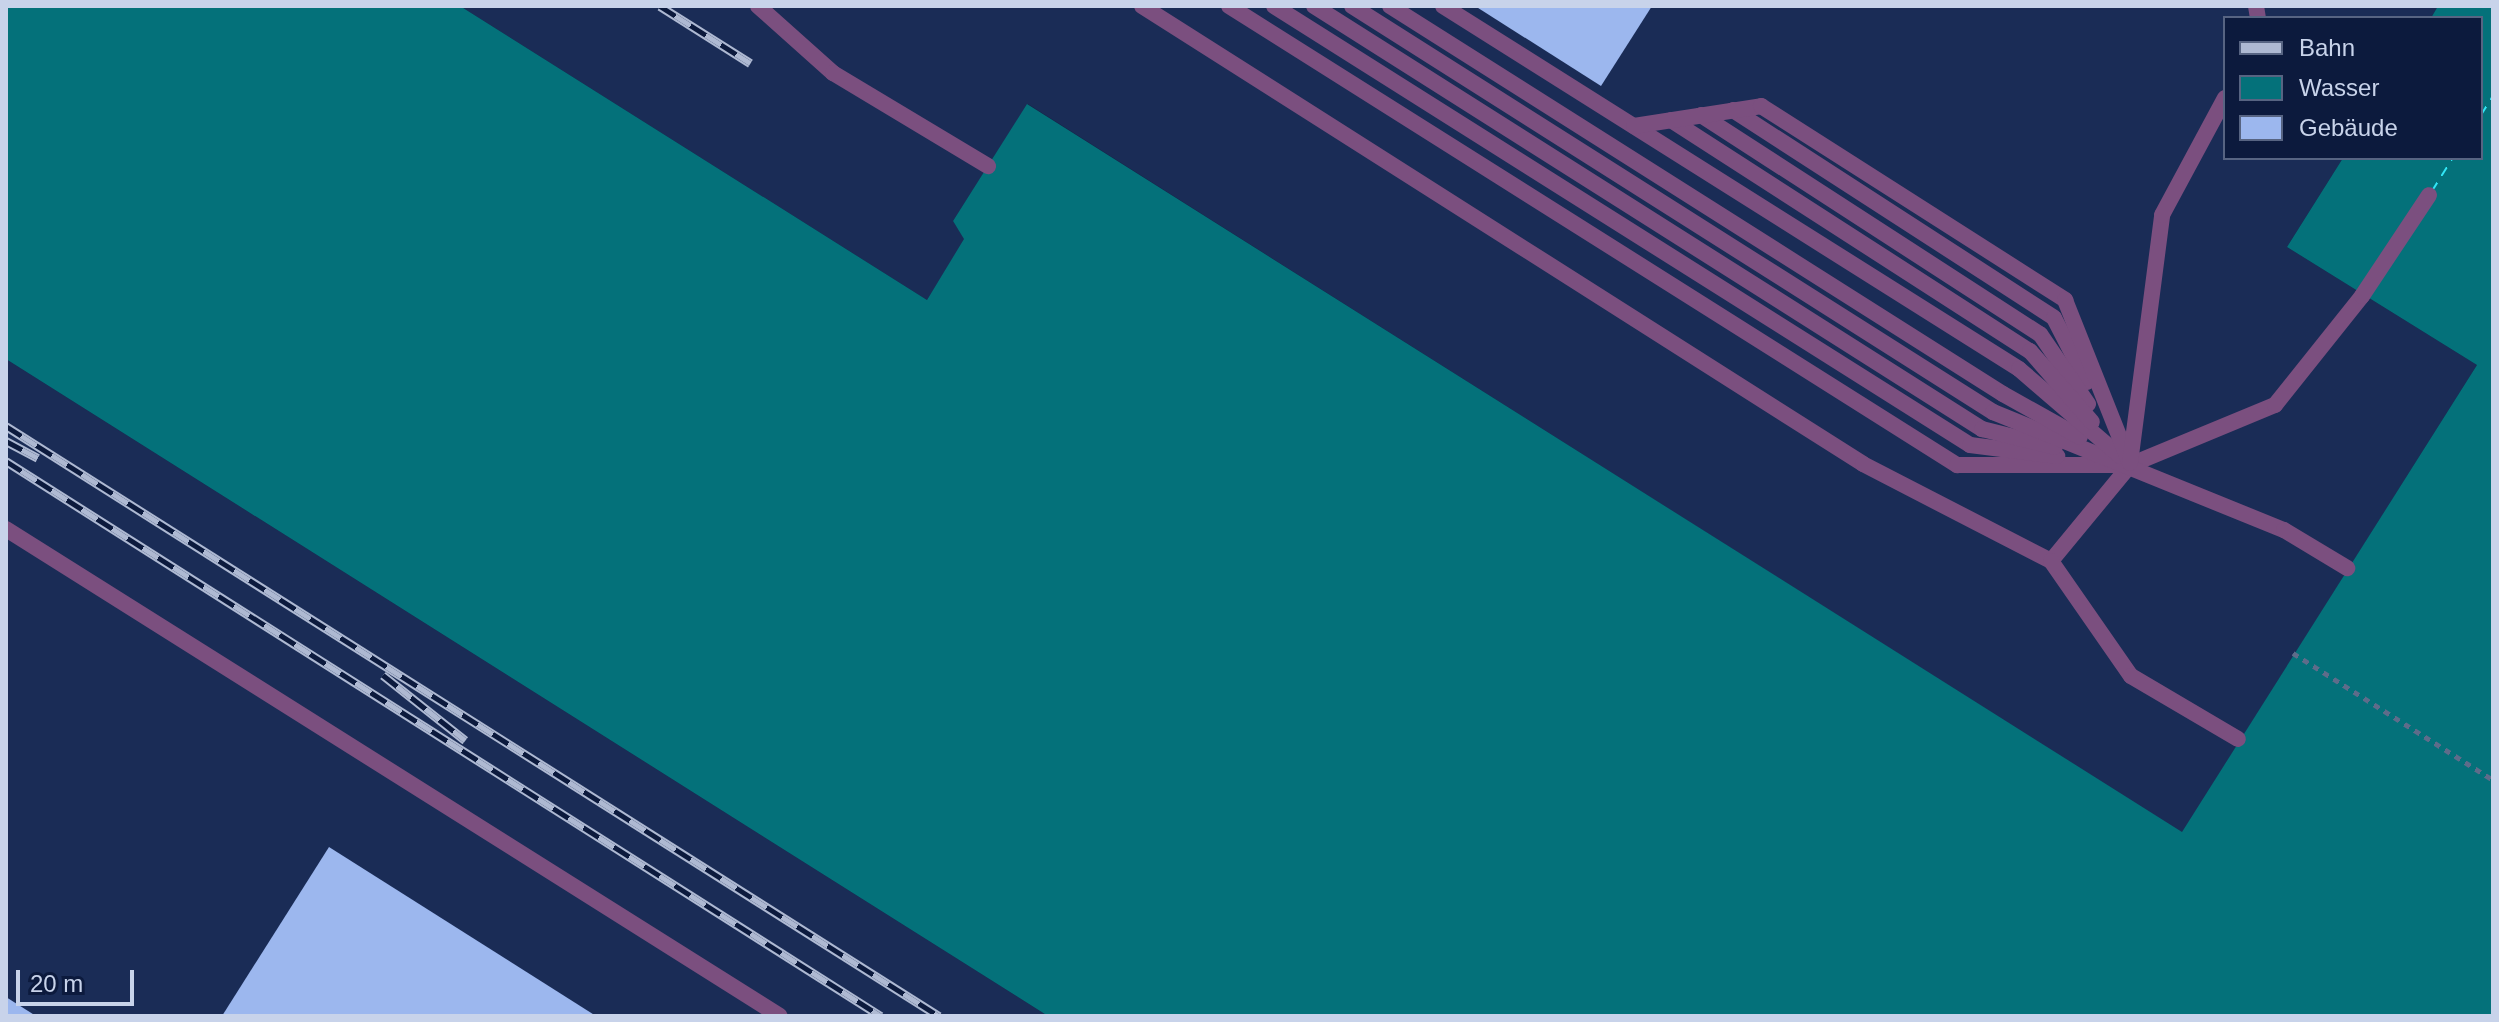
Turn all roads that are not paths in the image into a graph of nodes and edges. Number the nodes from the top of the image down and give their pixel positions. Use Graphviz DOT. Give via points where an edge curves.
graph roads {
  1 [pos="758,6"];
  2 [pos="1142,6"];
  3 [pos="1229,6"];
  4 [pos="1274,6"];
  5 [pos="1314,6"];
  6 [pos="1352,6"];
  7 [pos="1390,6"];
  8 [pos="1443,6"];
  9 [pos="2223,102"];
  10 [pos="1733,110"];
  11 [pos="1701,115"];
  12 [pos="1671,120"];
  13 [pos="1634,126"];
  14 [pos="988,166"];
  15 [pos="2429,195"];
  16 [pos="2130,465"];
  17 [pos="6,529"];
  18 [pos="2051,561"];
  19 [pos="2347,568"];
  20 [pos="2238,739"];
  21 [pos="780,1016"];
  1 -- 14 [label="lane" via="833,73"];
  2 -- 18 [label="lane" via="1863,464"];
  3 -- 16 [label="lane" via="1957,465"];
  4 -- 16 [label="lane" via="1970,445"];
  5 -- 16 [label="lane" via="1982,429"];
  6 -- 16 [label="lane" via="1993,412"];
  7 -- 16 [label="lane" via="2003,394"];
  8 -- 13 [label="lane"];
  9 -- 16 [label="lane" via="2162,215"];
  10 -- 11 [label="lane"];
  10 -- 16 [label="lane" via="2054,318"];
  10 -- 16 [label="lane" via="1761,106 2065,300"];
  11 -- 12 [label="lane"];
  11 -- 16 [label="lane" via="2040,334"];
  12 -- 13 [label="lane"];
  12 -- 16 [label="lane" via="2030,351"];
  13 -- 16 [label="lane" via="2019,369"];
  15 -- 16 [label="lane" via="2362,296 2275,405"];
  16 -- 18 [label="lane"];
  16 -- 19 [label="lane" via="2284,530"];
  17 -- 21 [label="lane"];
  18 -- 20 [label="lane" via="2131,676"];
}
